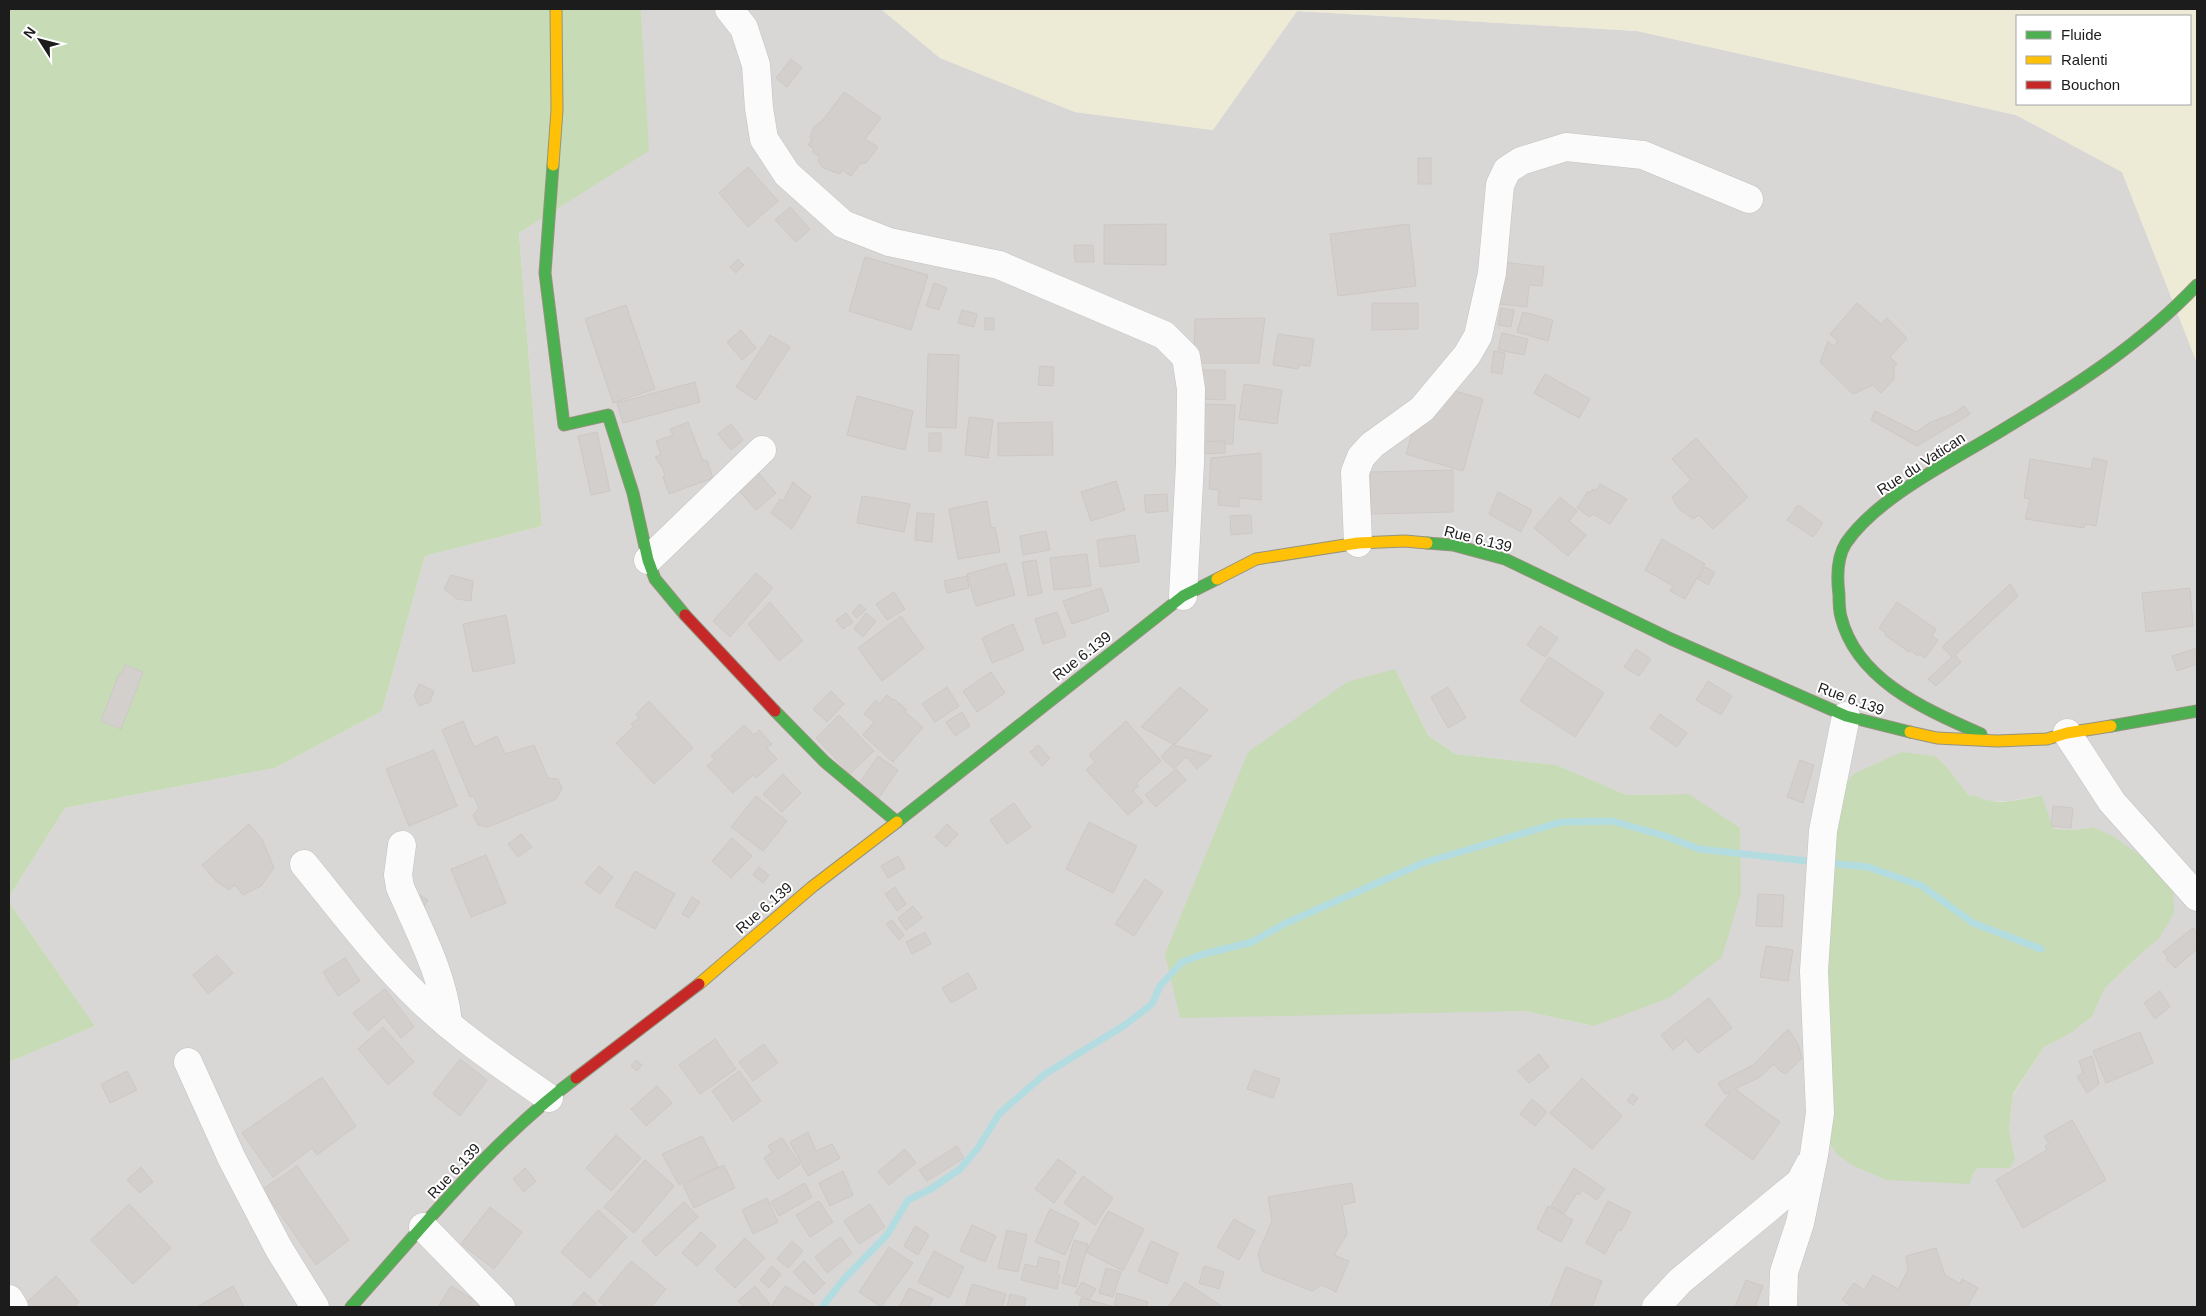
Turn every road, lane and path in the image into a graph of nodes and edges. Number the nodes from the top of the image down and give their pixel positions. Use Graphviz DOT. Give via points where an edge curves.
graph roads {
  1 [pos="556,9"];
  2 [pos="729,9"];
  3 [pos="1749,198"];
  4 [pos="2197,285"];
  5 [pos="762,450"];
  6 [pos="1358,543"];
  7 [pos="648,560"];
  8 [pos="1184,596"];
  9 [pos="2197,711"];
  10 [pos="1846,716"];
  11 [pos="2067,733"];
  12 [pos="1997,741"];
  13 [pos="897,822"];
  14 [pos="402,845"];
  15 [pos="304,864"];
  16 [pos="2197,897"];
  17 [pos="448,1024"];
  18 [pos="188,1062"];
  19 [pos="549,1098"];
  20 [pos="1814,1155"];
  21 [pos="423,1226"];
  22 [pos="9,1299"];
  23 [pos="14,1307"];
  24 [pos="315,1307"];
  25 [pos="351,1307"];
  26 [pos="501,1307"];
  27 [pos="1656,1307"];
  28 [pos="1783,1307"];
  1 -- 7 [label="street" via="557,110 545,273 564,425 608,415 633,494"];
  2 -- 8 [label="street" via="744,28 756,65 764,139 787,174 843,224 889,242 999,265 1164,335 1186,357 1191,389"];
  3 -- 6 [label="street" via="1633,154 1566,147 1521,161 1507,170 1500,185 1492,273 1478,336 1467,355 1422,409 1372,445 1361,457 1355,472"];
  4 -- 12 [label="street, Rue du Vatican" via="2176,310 2109,362 1891,499 1858,528 1844,546 1839,566 1838,600 1845,632 1862,661 1896,691 1940,716"];
  5 -- 7 [label="street"];
  6 -- 8 [label="street, Rue 6.139" via="1256,559"];
  6 -- 10 [label="street, Rue 6.139" via="1453,545 1506,559 1671,639"];
  7 -- 13 [label="street" via="655,579 668,597 800,738"];
  8 -- 13 [label="street, Rue 6.139"];
  9 -- 11 [label="street, Rue 6.139"];
  10 -- 12 [label="street, Rue 6.139" via="1937,738"];
  10 -- 20 [label="street" via="1823,832 1814,971 1820,1113"];
  11 -- 12 [label="street, Rue 6.139" via="2047,739"];
  11 -- 16 [label="street" via="2112,802"];
  13 -- 19 [label="street, Rue 6.139" via="812,887 686,995"];
  14 -- 17 [label="street" via="398,875 400,887 440,982"];
  15 -- 17 [label="street" via="386,964"];
  17 -- 19 [label="street"];
  18 -- 24 [label="street" via="232,1160 279,1249"];
  19 -- 21 [label="street, Rue 6.139" via="483,1160"];
  20 -- 27 [label="street" via="1800,1182 1680,1281"];
  20 -- 28 [label="street" via="1800,1223 1784,1272"];
  21 -- 25 [label="street, Rue 6.139"];
  21 -- 26 [label="street"];
  22 -- 23 [label="street"];
}
